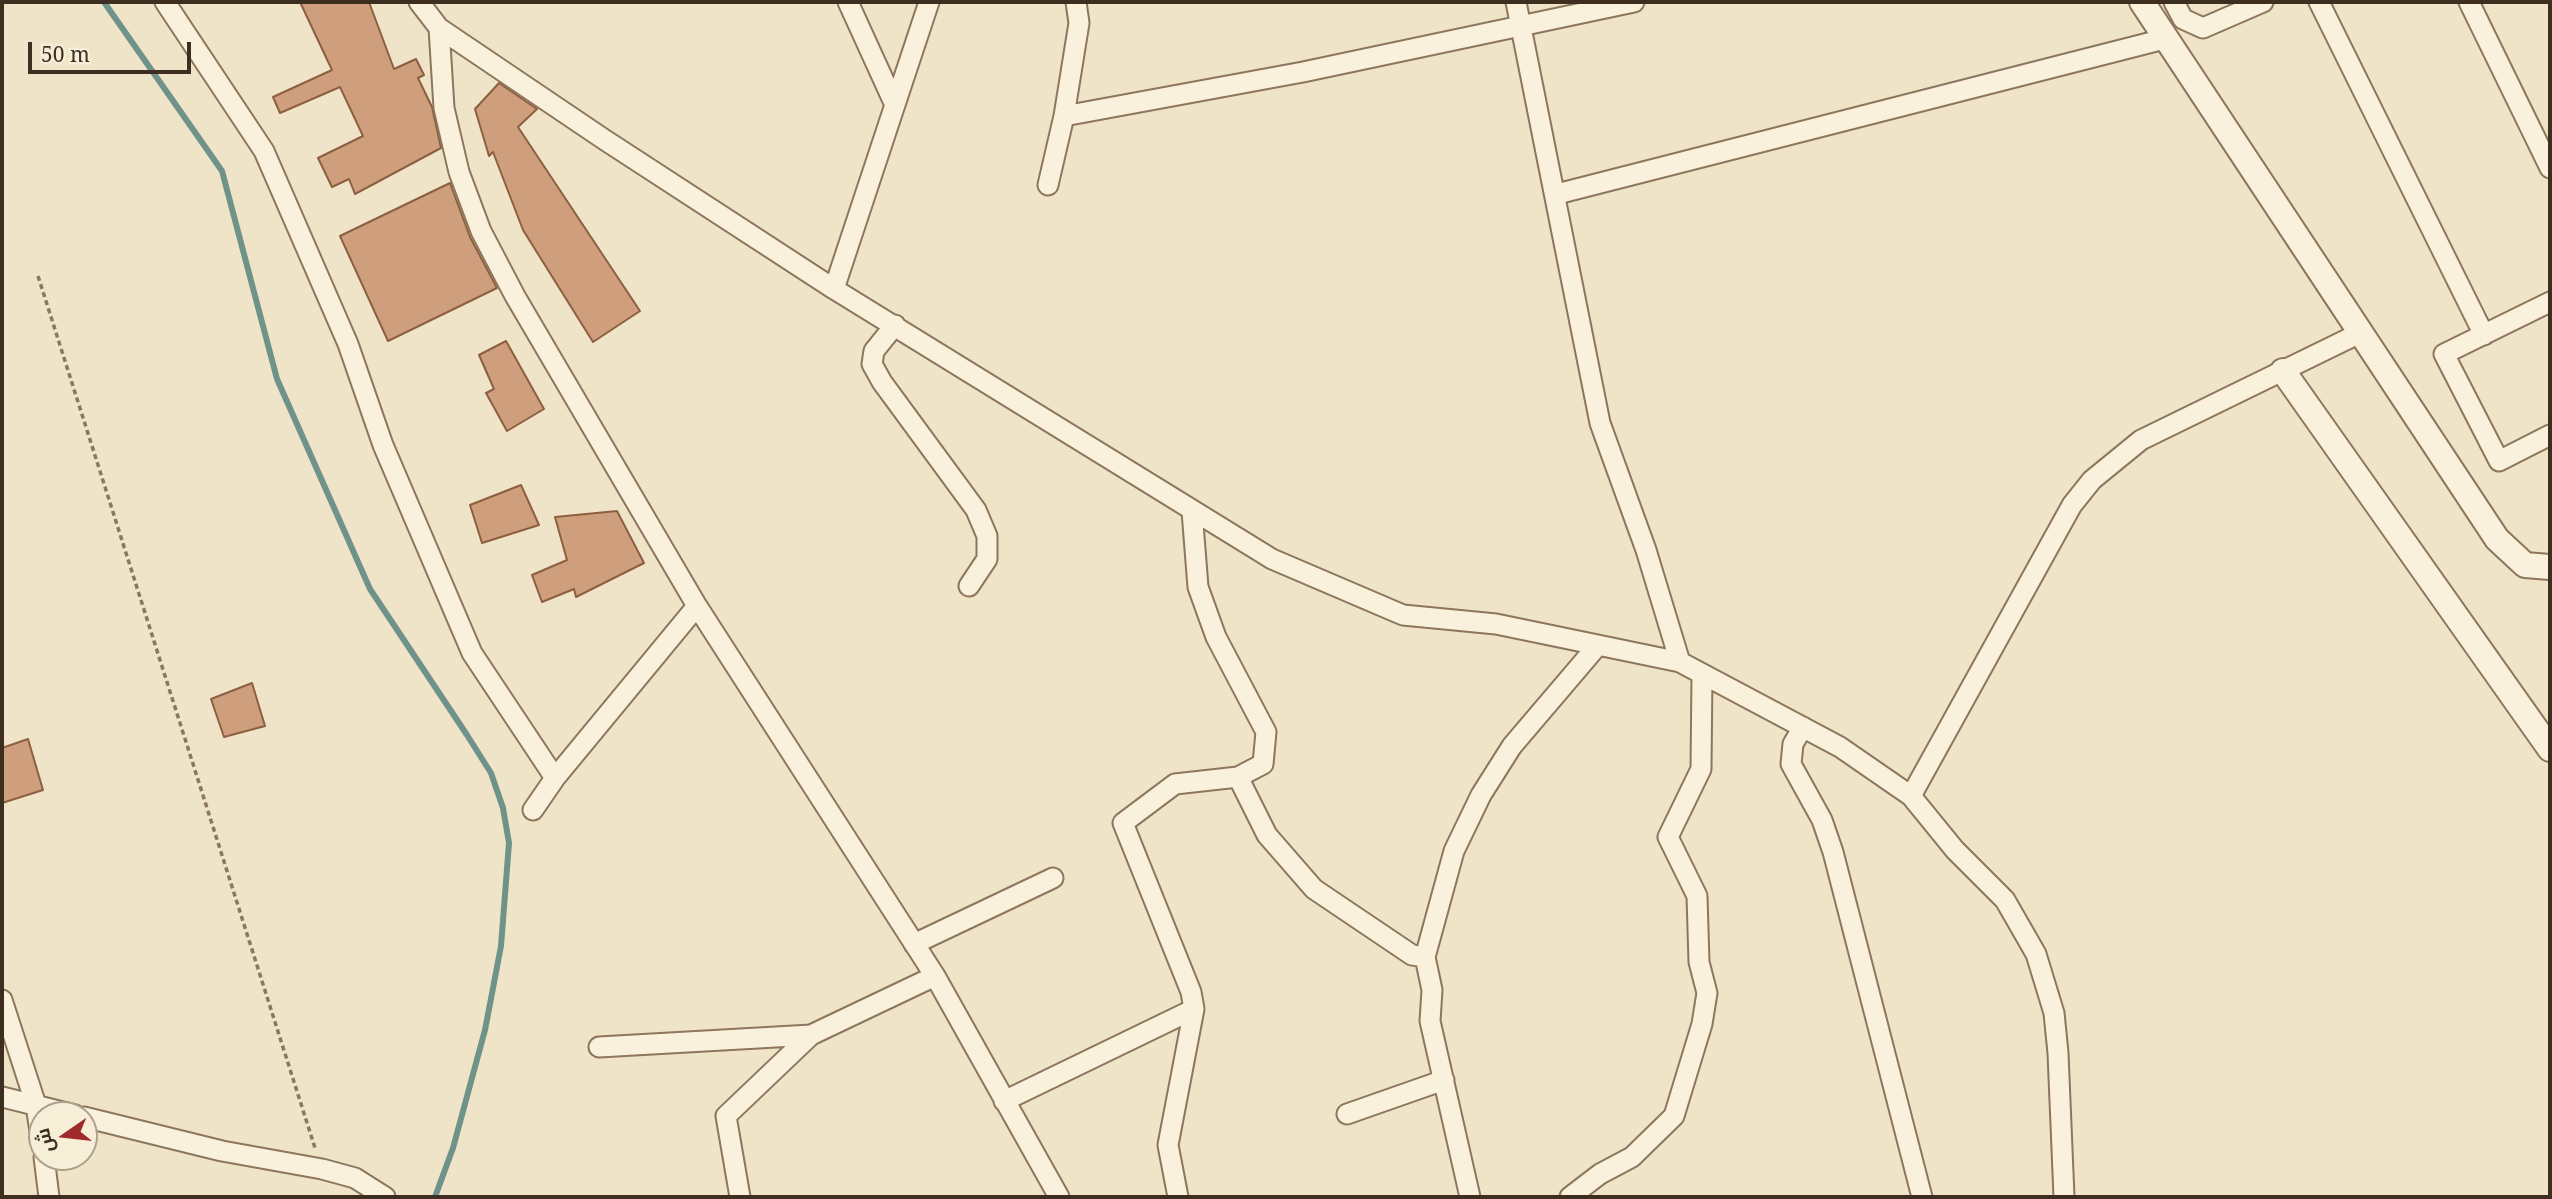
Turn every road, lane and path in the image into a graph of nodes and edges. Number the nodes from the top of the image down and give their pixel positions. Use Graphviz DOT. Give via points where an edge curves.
graph roads {
  1 [pos="165,2"];
  2 [pos="419,2"];
  3 [pos="848,2"];
  4 [pos="929,2"];
  5 [pos="1076,2"];
  6 [pos="1516,2"];
  7 [pos="1634,2"];
  8 [pos="2142,2"];
  9 [pos="2174,2"];
  10 [pos="2263,2"];
  11 [pos="2319,2"];
  12 [pos="2469,2"];
  13 [pos="439,28"];
  14 [pos="1521,28"];
  15 [pos="2168,38"];
  16 [pos="895,105"];
  17 [pos="1064,116"];
  18 [pos="2550,168"];
  19 [pos="1048,186"];
  20 [pos="1557,194"];
  21 [pos="38,276"];
  22 [pos="834,289"];
  23 [pos="2550,302"];
  24 [pos="895,325"];
  25 [pos="2362,332"];
  26 [pos="2484,335"];
  27 [pos="2283,370"];
  28 [pos="2550,435"];
  29 [pos="1192,511"];
  30 [pos="2550,566"];
  31 [pos="969,586"];
  32 [pos="697,606"];
  33 [pos="1598,645"];
  34 [pos="1680,662"];
  35 [pos="1702,674"];
  36 [pos="1802,727"];
  37 [pos="2550,749"];
  38 [pos="1238,777"];
  39 [pos="555,778"];
  40 [pos="1912,796"];
  41 [pos="533,810"];
  42 [pos="1053,878"];
  43 [pos="915,944"];
  44 [pos="1425,957"];
  45 [pos="935,976"];
  46 [pos="2,1000"];
  47 [pos="1194,1009"];
  48 [pos="811,1035"];
  49 [pos="599,1047"];
  50 [pos="1444,1080"];
  51 [pos="2,1097"];
  52 [pos="35,1101"];
  53 [pos="1004,1101"];
  54 [pos="28,1103"];
  55 [pos="1347,1114"];
  56 [pos="98,1120"];
  57 [pos="322,1169"];
  58 [pos="46,1171"];
  59 [pos="50,1197"];
  60 [pos="385,1197"];
  61 [pos="740,1197"];
  62 [pos="1059,1197"];
  63 [pos="1178,1197"];
  64 [pos="1470,1197"];
  65 [pos="1570,1197"];
  66 [pos="1922,1197"];
  67 [pos="2064,1197"];
  1 -- 39 [label="street" via="264,150 472,653"];
  2 -- 13 [label="street"];
  3 -- 16 [label="street"];
  4 -- 16 [label="street"];
  5 -- 17 [label="street" via="1079,23"];
  6 -- 14 [label="street"];
  7 -- 14 [label="street"];
  8 -- 15 [label="street"];
  9 -- 10 [label="street" via="2183,19 2203,28"];
  11 -- 26 [label="street"];
  12 -- 18 [label="street"];
  13 -- 22 [label="street"];
  13 -- 32 [label="street" via="444,107 459,172 481,231"];
  14 -- 17 [label="street"];
  14 -- 20 [label="street"];
  15 -- 20 [label="street"];
  15 -- 25 [label="street"];
  16 -- 22 [label="street"];
  17 -- 19 [label="street"];
  20 -- 34 [label="street" via="1600,423"];
  21 -- 57 [label="path"];
  22 -- 24 [label="street"];
  23 -- 26 [label="street"];
  24 -- 29 [label="street"];
  24 -- 31 [label="street" via="874,351 872,364 976,510 987,536 986,559"];
  25 -- 27 [label="street"];
  25 -- 30 [label="street" via="2497,539 2525,565"];
  26 -- 28 [label="street" via="2444,354 2499,461"];
  27 -- 37 [label="street"];
  27 -- 40 [label="street" via="2141,440 2092,480 2072,505"];
  29 -- 33 [label="street" via="1272,559 1403,615 1496,624"];
  29 -- 38 [label="street" via="1198,587 1216,637 1266,732 1263,764"];
  32 -- 39 [label="street"];
  32 -- 43 [label="street"];
  33 -- 34 [label="street"];
  33 -- 44 [label="street" via="1512,746 1481,795 1454,851"];
  34 -- 35 [label="street"];
  35 -- 36 [label="street"];
  35 -- 65 [label="street" via="1701,769 1668,837 1697,895 1699,962 1707,993 1702,1024 1674,1116 1632,1157"];
  36 -- 40 [label="street"];
  36 -- 66 [label="street" via="1793,744 1791,764 1822,820 1833,852"];
  38 -- 44 [label="street" via="1267,835 1314,889 1412,955"];
  38 -- 47 [label="street" via="1175,784 1123,823"];
  39 -- 41 [label="street"];
  40 -- 67 [label="street" via="1955,850 2004,900 2036,954 2054,1013 2059,1053"];
  42 -- 43 [label="street"];
  43 -- 45 [label="street"];
  44 -- 50 [label="street" via="1432,990 1430,1021"];
  45 -- 48 [label="street"];
  45 -- 53 [label="street"];
  46 -- 52 [label="street"];
  47 -- 53 [label="street"];
  47 -- 63 [label="street" via="1168,1145"];
  48 -- 49 [label="street"];
  48 -- 61 [label="street" via="726,1116"];
  50 -- 55 [label="street"];
  50 -- 64 [label="street"];
  51 -- 54 [label="street"];
  53 -- 62 [label="street"];
  56 -- 57 [label="street" via="222,1151"];
  57 -- 60 [label="street" via="355,1178"];
  58 -- 59 [label="street"];
}
